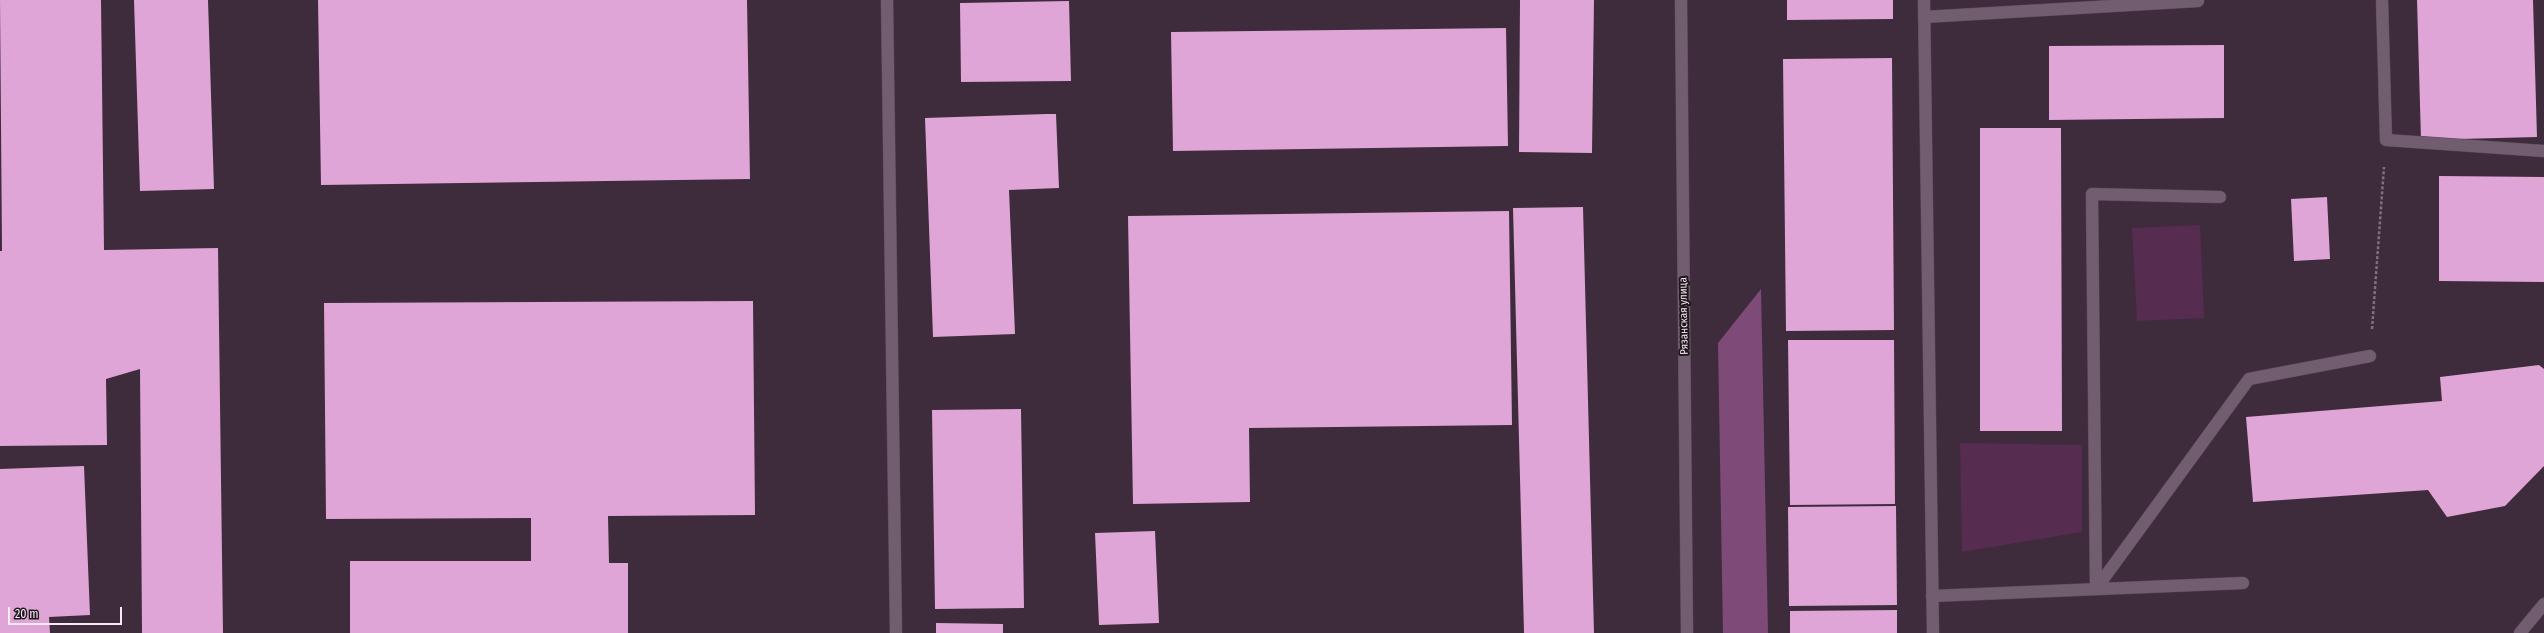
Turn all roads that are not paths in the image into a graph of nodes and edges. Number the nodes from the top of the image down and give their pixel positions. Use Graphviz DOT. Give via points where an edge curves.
graph roads {
  1 [pos="887,0"];
  2 [pos="1681,0"];
  3 [pos="1924,0"];
  4 [pos="2382,0"];
  5 [pos="2198,1"];
  6 [pos="1924,17"];
  7 [pos="2544,151"];
  8 [pos="2220,197"];
  9 [pos="2370,356"];
  10 [pos="2243,583"];
  11 [pos="2096,589"];
  12 [pos="1932,596"];
  13 [pos="2544,604"];
  14 [pos="896,633"];
  15 [pos="1688,633"];
  16 [pos="1933,633"];
  17 [pos="2520,633"];
  1 -- 14 [label="street"];
  2 -- 15 [label="street, Рязанская улица"];
  3 -- 6 [label="street"];
  4 -- 7 [label="street" via="2386,140"];
  5 -- 6 [label="street"];
  6 -- 12 [label="street"];
  8 -- 11 [label="street" via="2092,194"];
  9 -- 11 [label="street" via="2249,379"];
  10 -- 11 [label="street"];
  11 -- 12 [label="street"];
  12 -- 16 [label="street"];
  13 -- 17 [label="street"];
}
